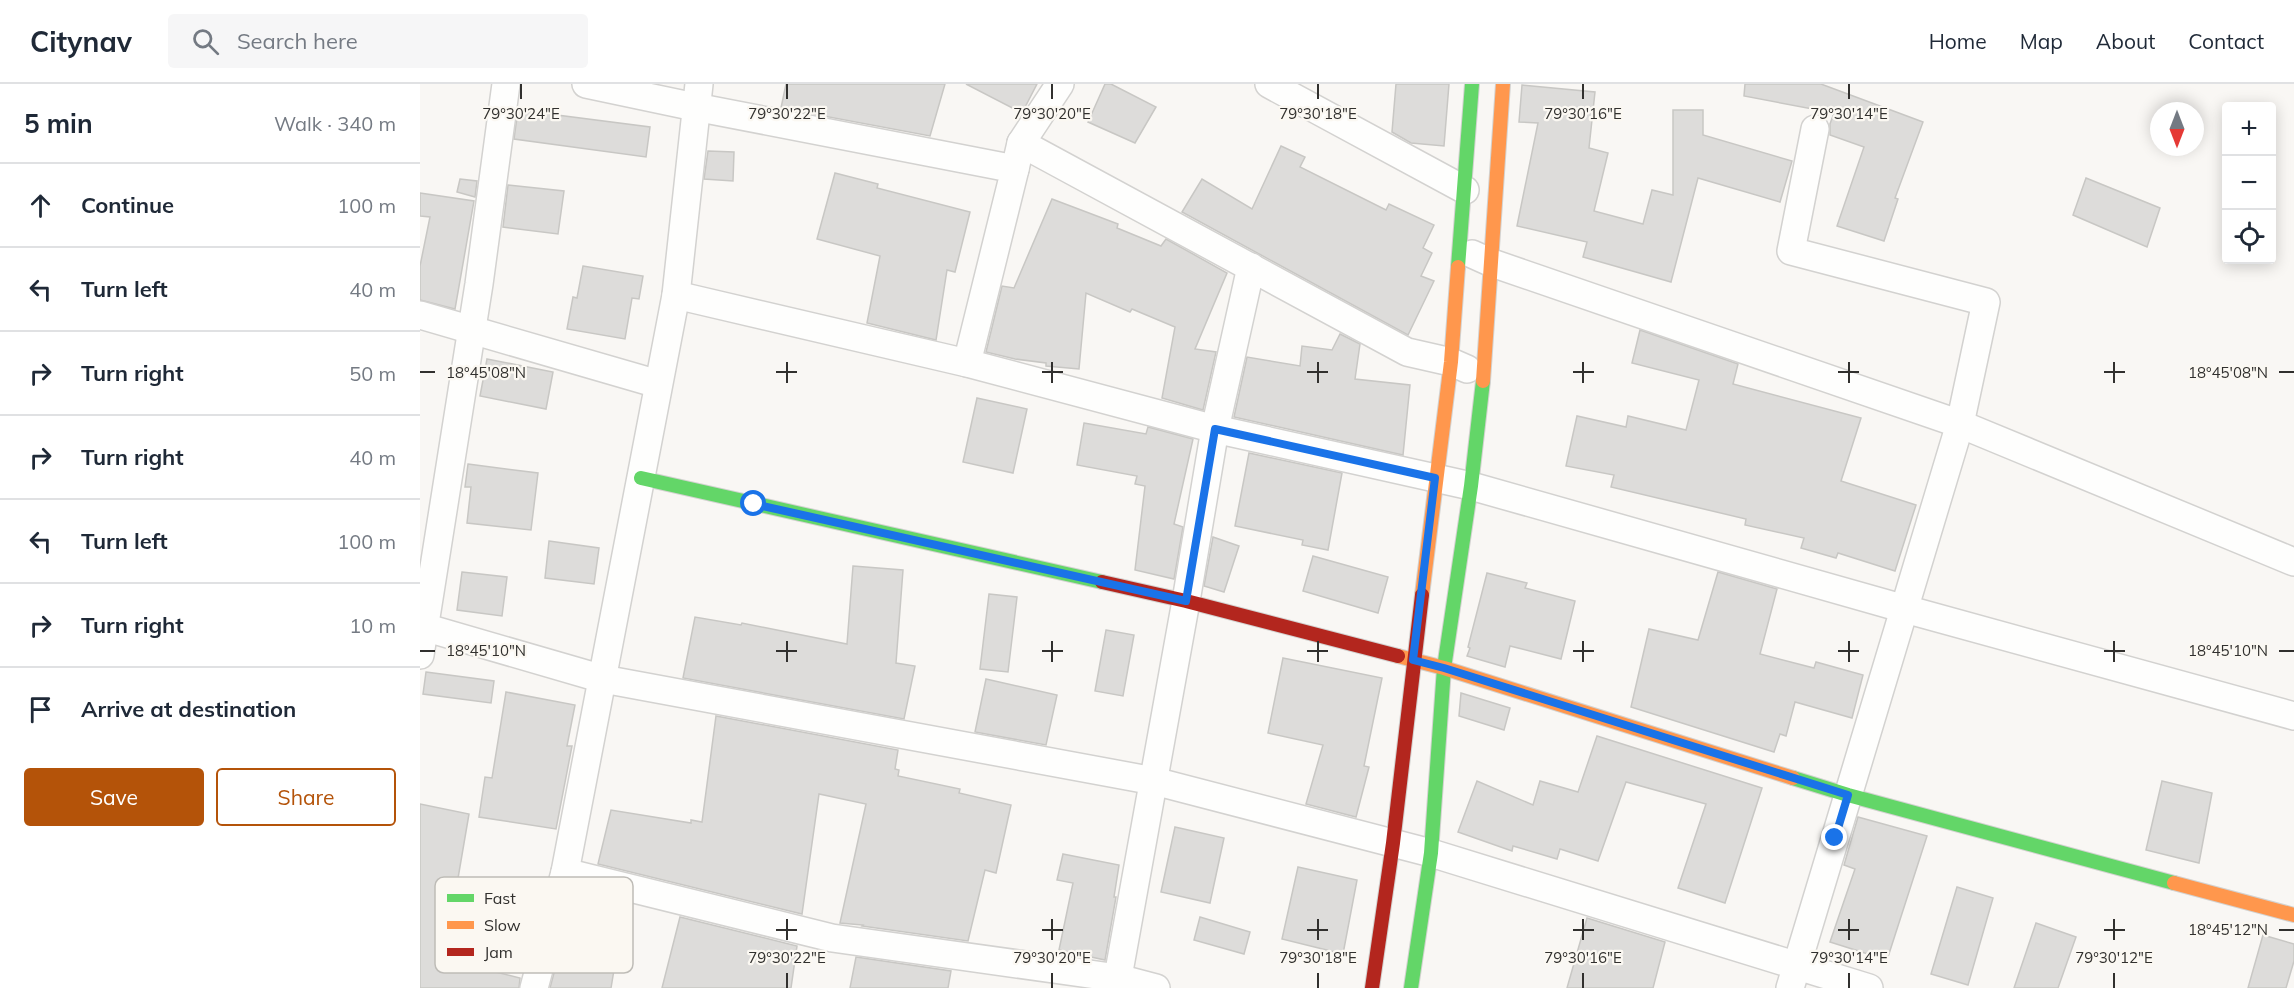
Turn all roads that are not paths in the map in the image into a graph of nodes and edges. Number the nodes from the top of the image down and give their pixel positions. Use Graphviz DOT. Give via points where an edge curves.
graph roads {
  1 [pos="506,84"];
  2 [pos="586,84"];
  3 [pos="1060,84"];
  4 [pos="1269,84"];
  5 [pos="1472,84"];
  6 [pos="1503,84"];
  7 [pos="697,96"];
  8 [pos="1815,129"];
  9 [pos="1021,142"];
  10 [pos="1015,169"];
  11 [pos="1465,190"];
  12 [pos="1460,248"];
  13 [pos="1492,263"];
  14 [pos="1251,267"];
  15 [pos="676,294"];
  16 [pos="420,315"];
  17 [pos="471,332"];
  18 [pos="1451,362"];
  19 [pos="967,363"];
  20 [pos="1483,377"];
  21 [pos="658,384"];
  22 [pos="1960,424"];
  23 [pos="1215,429"];
  24 [pos="641,478"];
  25 [pos="1435,478"];
  26 [pos="1471,486"];
  27 [pos="2294,562"];
  28 [pos="1186,601"];
  29 [pos="1905,609"];
  30 [pos="423,626"];
  31 [pos="420,655"];
  32 [pos="1413,660"];
  33 [pos="1444,668"];
  34 [pos="603,679"];
  35 [pos="2294,716"];
  36 [pos="1154,781"];
  37 [pos="1848,795"];
  38 [pos="1393,843"];
  39 [pos="1431,853"];
  40 [pos="565,872"];
  41 [pos="564,877"];
  42 [pos="585,877"];
  43 [pos="633,889"];
  44 [pos="2294,915"];
  45 [pos="538,973"];
  46 [pos="1793,977"];
  47 [pos="1117,983"];
  48 [pos="534,988"];
  49 [pos="1156,988"];
  50 [pos="1372,988"];
  51 [pos="1411,988"];
  52 [pos="1869,988"];
  1 -- 17 [label="street"];
  2 -- 7 [label="street"];
  3 -- 9 [label="street"];
  4 -- 11 [label="street"];
  5 -- 11 [label="main road"];
  6 -- 13 [label="main road"];
  7 -- 10 [label="street"];
  7 -- 15 [label="street"];
  8 -- 22 [label="street" via="1791,251 1986,302"];
  9 -- 10 [label="street"];
  9 -- 14 [label="street"];
  10 -- 19 [label="street"];
  11 -- 12 [label="main road"];
  12 -- 13 [label="street"];
  12 -- 18 [label="main road"];
  13 -- 20 [label="main road"];
  13 -- 22 [label="street"];
  14 -- 18 [label="street" via="1407,352"];
  14 -- 23 [label="street"];
  15 -- 19 [label="street"];
  15 -- 21 [label="street"];
  16 -- 17 [label="street"];
  17 -- 21 [label="street"];
  17 -- 30 [label="street"];
  18 -- 20 [label="street"];
  18 -- 25 [label="main road"];
  19 -- 23 [label="street"];
  20 -- 26 [label="main road"];
  21 -- 24 [label="street"];
  22 -- 27 [label="street"];
  22 -- 29 [label="street"];
  23 -- 25 [label="street"];
  23 -- 28 [label="street"];
  24 -- 28 [label="main road"];
  24 -- 34 [label="street"];
  25 -- 26 [label="street"];
  25 -- 32 [label="main road"];
  26 -- 29 [label="street"];
  26 -- 33 [label="main road"];
  28 -- 32 [label="main road"];
  28 -- 36 [label="street"];
  29 -- 35 [label="street"];
  29 -- 37 [label="street"];
  30 -- 31 [label="street"];
  30 -- 34 [label="street"];
  32 -- 33 [label="main road"];
  32 -- 38 [label="main road"];
  33 -- 37 [label="main road"];
  33 -- 39 [label="main road"];
  34 -- 36 [label="street"];
  34 -- 40 [label="street"];
  36 -- 38 [label="street"];
  36 -- 47 [label="street"];
  37 -- 44 [label="main road"];
  37 -- 46 [label="street"];
  38 -- 39 [label="street"];
  38 -- 50 [label="main road"];
  39 -- 46 [label="street"];
  39 -- 51 [label="main road"];
  40 -- 41 [label="street"];
  40 -- 42 [label="street"];
  43 -- 47 [label="street" via="832,938"];
  45 -- 48 [label="street"];
  46 -- 52 [label="street"];
  47 -- 49 [label="street"];
}
